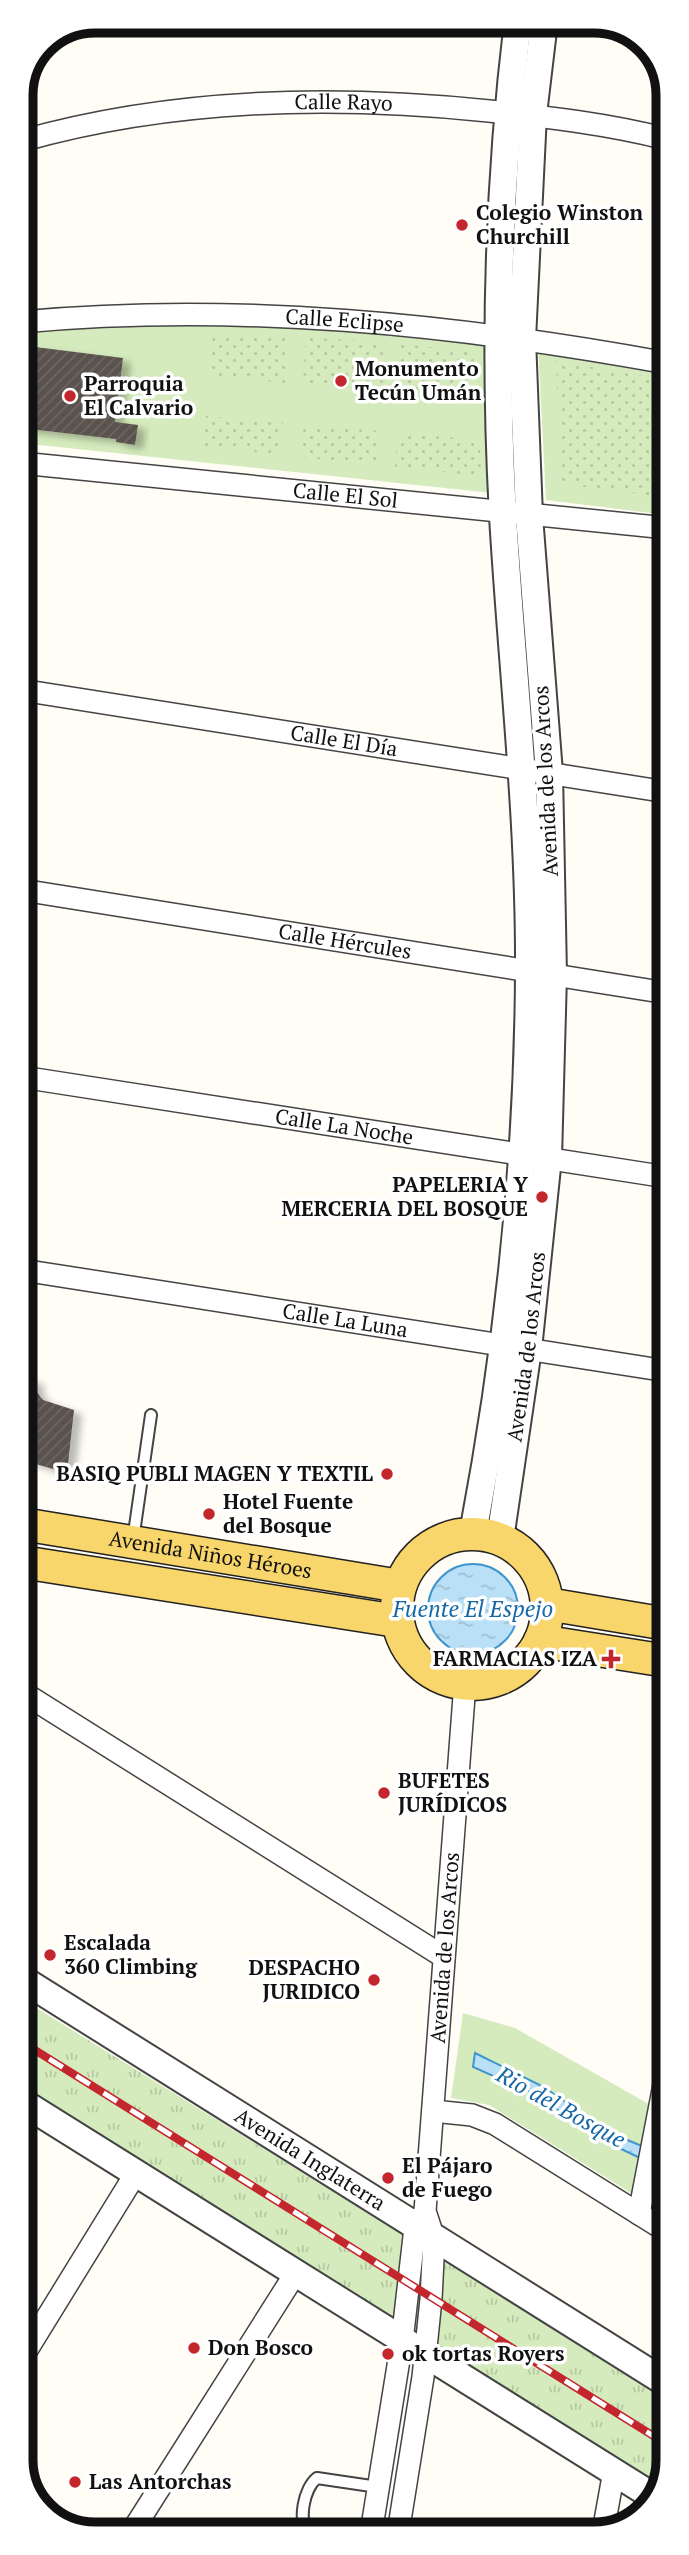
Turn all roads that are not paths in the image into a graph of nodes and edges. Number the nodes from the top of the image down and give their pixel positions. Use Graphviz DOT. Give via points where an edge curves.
graph roads {
  1 [pos="517,33"];
  2 [pos="543,33"];
  3 [pos="507,113"];
  4 [pos="533,114"];
  5 [pos="656,137"];
  6 [pos="33,138"];
  7 [pos="33,321"];
  8 [pos="510,337"];
  9 [pos="656,361"];
  10 [pos="33,464"];
  11 [pos="503,514"];
  12 [pos="529,516"];
  13 [pos="656,527"];
  14 [pos="33,692"];
  15 [pos="536,771"];
  16 [pos="656,790"];
  17 [pos="33,892"];
  18 [pos="541,973"];
  19 [pos="656,991"];
  20 [pos="33,1079"];
  21 [pos="535,1156"];
  22 [pos="656,1175"];
  23 [pos="33,1272"];
  24 [pos="516,1347"];
  25 [pos="656,1369"];
  26 [pos="151,1415"];
  27 [pos="33,1526"];
  28 [pos="487,1536"];
  29 [pos="133,1542"];
  30 [pos="33,1564"];
  31 [pos="400,1586"];
  32 [pos="547,1604"];
  33 [pos="397,1622"];
  34 [pos="656,1622"];
  35 [pos="540,1641"];
  36 [pos="656,1659"];
  37 [pos="465,1684"];
  38 [pos="33,1699"];
  39 [pos="444,1957"];
  40 [pos="33,1986"];
  41 [pos="33,2109"];
  42 [pos="433,2111"];
  43 [pos="656,2126"];
  44 [pos="136,2173"];
  45 [pos="639,2214"];
  46 [pos="656,2225"];
  47 [pos="425,2226"];
  48 [pos="295,2274"];
  49 [pos="33,2340"];
  50 [pos="402,2341"];
  51 [pos="425,2355"];
  52 [pos="656,2376"];
  53 [pos="614,2471"];
  54 [pos="378,2487"];
  55 [pos="646,2492"];
  56 [pos="605,2521"];
  57 [pos="138,2522"];
  58 [pos="303,2522"];
  59 [pos="373,2522"];
  60 [pos="400,2522"];
  1 -- 3 [label="street, Avenida de los Arcos"];
  2 -- 4 [label="street, Avenida de los Arcos"];
  3 -- 4 [label="street, Calle Rayo"];
  3 -- 6 [label="street, Calle Rayo" via="345,101 257,104 139,115"];
  3 -- 8 [label="street, Avenida de los Arcos"];
  4 -- 5 [label="street, Calle Rayo"];
  4 -- 8 [label="street, Avenida de los Arcos"];
  7 -- 8 [label="street, Calle Eclipse" via="98,315 266,315"];
  8 -- 9 [label="street, Calle Eclipse"];
  8 -- 11 [label="street, Avenida de los Arcos"];
  8 -- 12 [label="street, Avenida de los Arcos"];
  10 -- 11 [label="street, Calle El Sol"];
  11 -- 12 [label="street, Calle El Sol"];
  11 -- 15 [label="street, Avenida de los Arcos"];
  12 -- 13 [label="street, Calle El Sol"];
  12 -- 15 [label="street, Avenida de los Arcos"];
  14 -- 15 [label="street, Calle El Día"];
  15 -- 16 [label="street, Calle El Día"];
  15 -- 18 [label="street, Avenida de los Arcos"];
  17 -- 18 [label="street, Calle Hércules"];
  18 -- 19 [label="street, Calle Hércules"];
  18 -- 21 [label="street, Avenida de los Arcos"];
  20 -- 21 [label="street, Calle La Noche"];
  21 -- 22 [label="street, Calle La Noche"];
  21 -- 24 [label="street, Avenida de los Arcos"];
  23 -- 24 [label="street, Calle La Luna"];
  24 -- 25 [label="street, Calle La Luna"];
  24 -- 28 [label="street, Avenida de los Arcos"];
  26 -- 29 [label="lane"];
  27 -- 29 [label="main road, Avenida Niños Héroes"];
  28 -- 31 [label="main road" via="452,1536 432,1544 415,1559"];
  28 -- 32 [label="main road" via="522,1552 538,1572"];
  29 -- 31 [label="main road, Avenida Niños Héroes"];
  30 -- 33 [label="main road, Avenida Niños Héroes"];
  31 -- 33 [label="main road"];
  32 -- 34 [label="main road"];
  32 -- 35 [label="main road"];
  33 -- 37 [label="main road" via="414,1657 445,1679"];
  35 -- 36 [label="main road"];
  35 -- 37 [label="main road" via="522,1665 505,1676"];
  37 -- 39 [label="street, Avenida de los Arcos"];
  38 -- 39 [label="street"];
  39 -- 42 [label="street, Avenida de los Arcos"];
  40 -- 47 [label="street, Avenida Inglaterra"];
  41 -- 44 [label="street"];
  42 -- 45 [label="street" via="472,2115 495,2124"];
  42 -- 47 [label="street, Avenida de los Arcos"];
  43 -- 45 [label="street"];
  44 -- 48 [label="street"];
  44 -- 49 [label="street"];
  45 -- 46 [label="street"];
  47 -- 50 [label="street, Avenida de los Arcos"];
  47 -- 51 [label="street, Avenida de los Arcos"];
  47 -- 52 [label="street, Avenida Inglaterra"];
  48 -- 50 [label="street"];
  48 -- 57 [label="street"];
  50 -- 51 [label="street"];
  50 -- 54 [label="street, Avenida de los Arcos"];
  51 -- 53 [label="street"];
  51 -- 60 [label="street, Avenida de los Arcos"];
  53 -- 55 [label="street"];
  53 -- 56 [label="street"];
  54 -- 58 [label="lane" via="317,2478 309,2489"];
  54 -- 59 [label="street, Avenida de los Arcos"];
}
